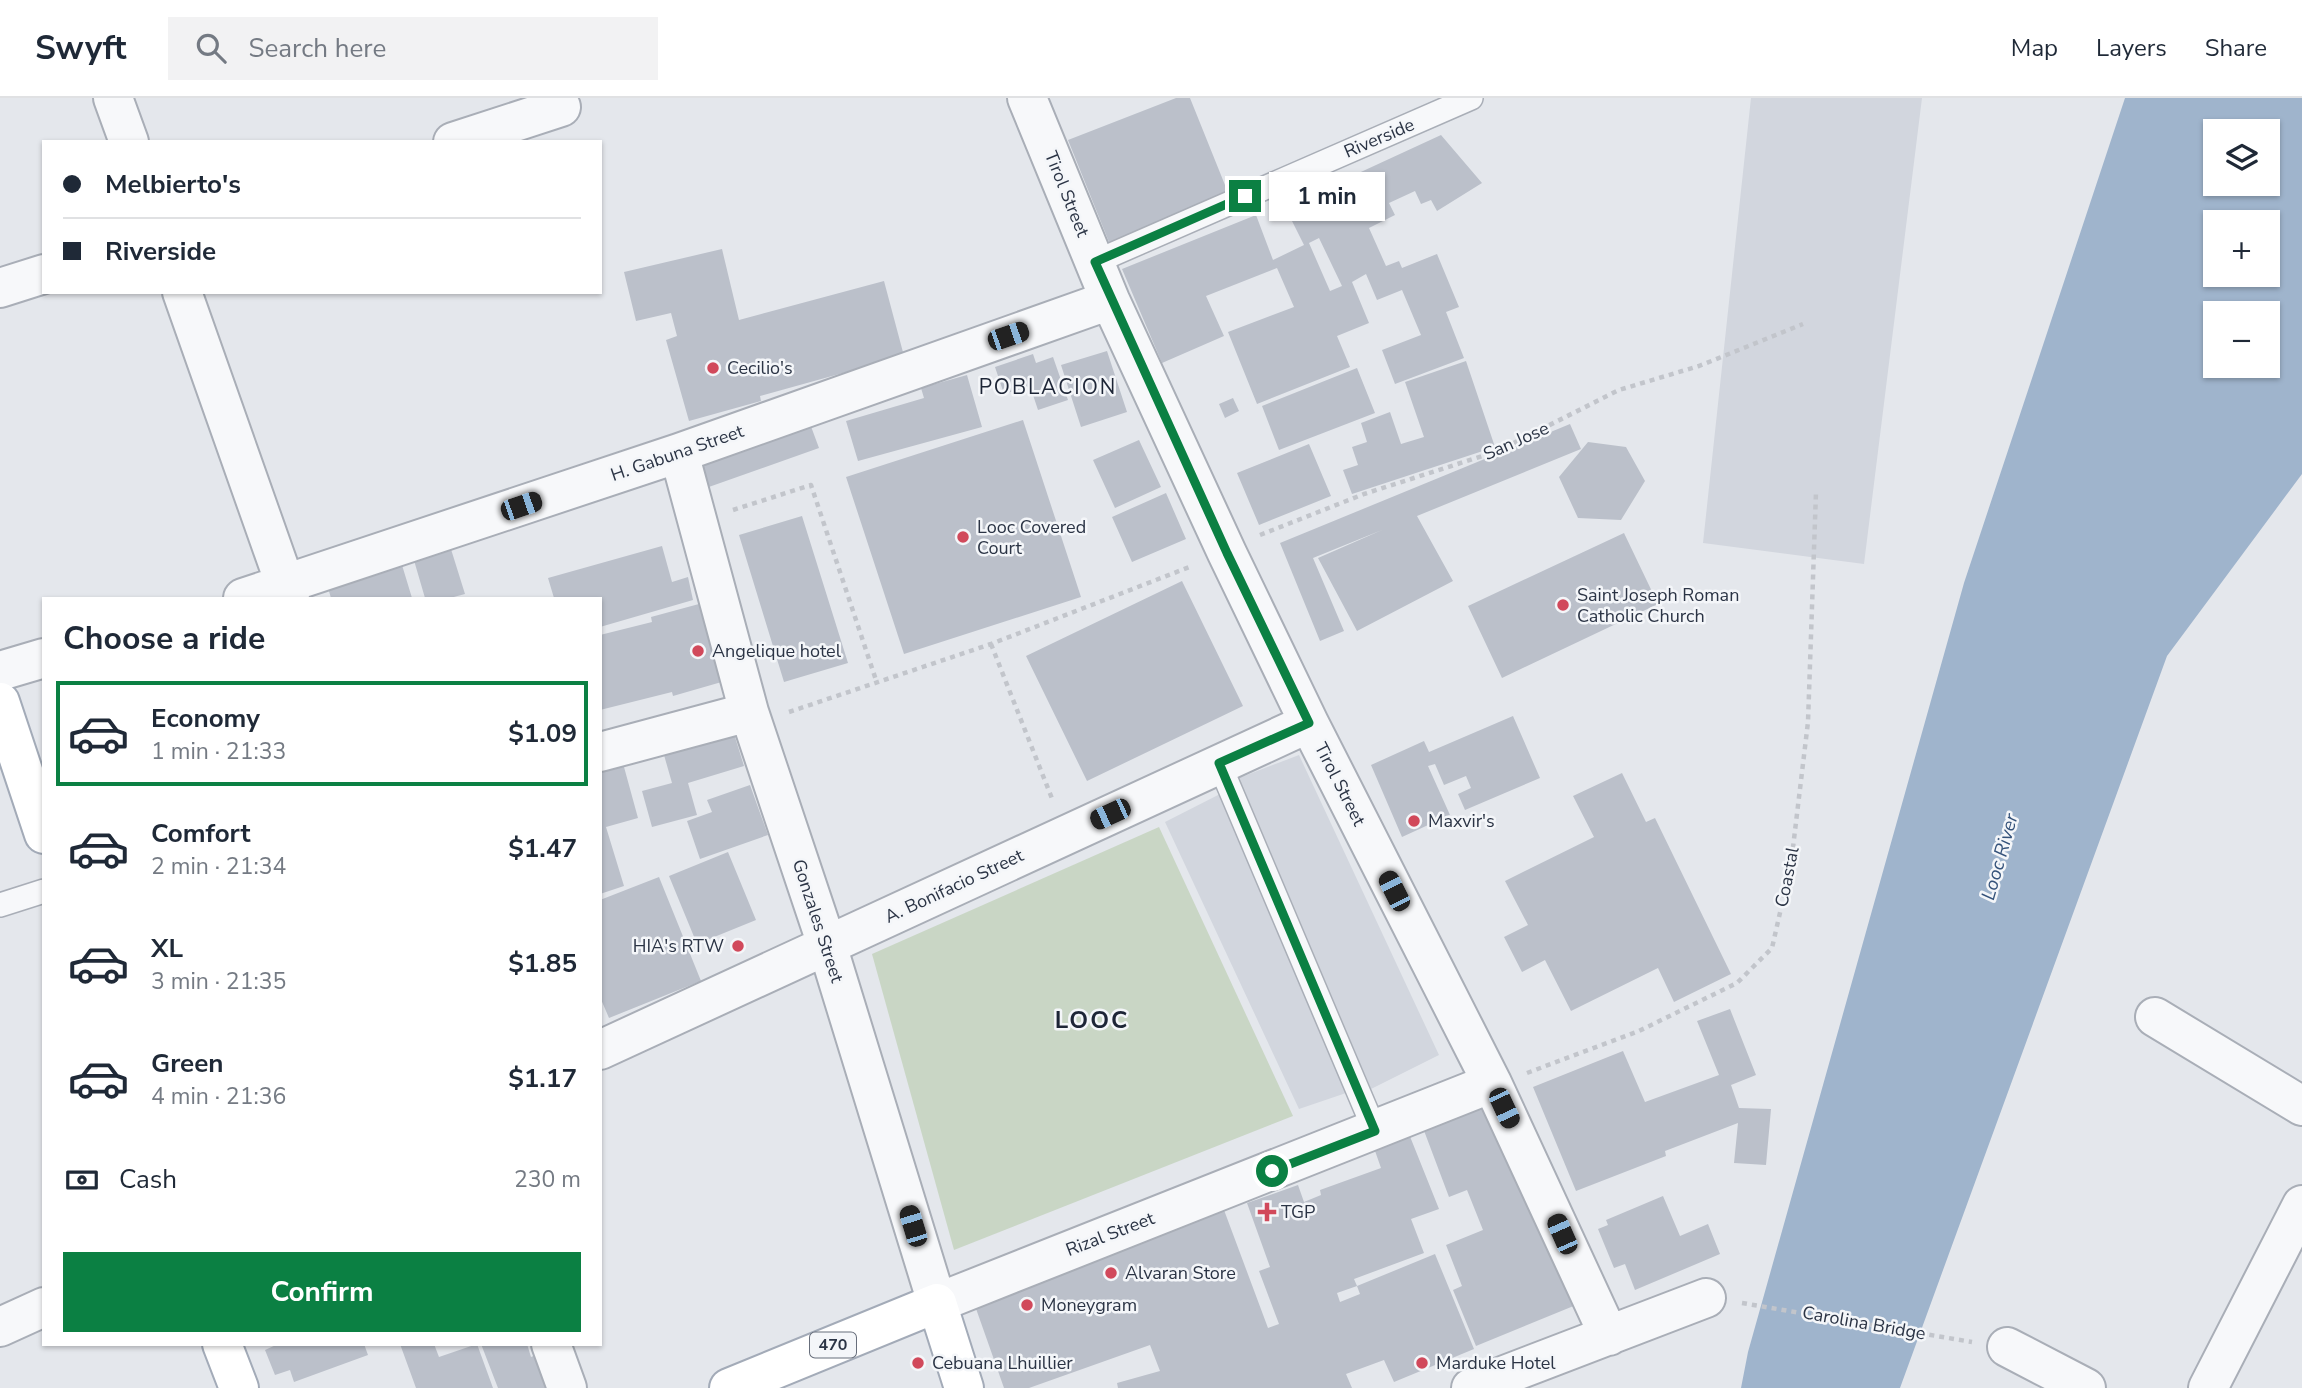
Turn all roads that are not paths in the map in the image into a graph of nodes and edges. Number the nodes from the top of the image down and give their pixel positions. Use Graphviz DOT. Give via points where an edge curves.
graph roads {
  1 [pos="113,98"];
  2 [pos="1027,98"];
  3 [pos="1471,98"];
  4 [pos="561,107"];
  5 [pos="128,140"];
  6 [pos="459,140"];
  7 [pos="1095,262"];
  8 [pos="42,275"];
  9 [pos="0,288"];
  10 [pos="183,294"];
  11 [pos="1110,300"];
  12 [pos="679,453"];
  13 [pos="287,592"];
  14 [pos="250,597"];
  15 [pos="42,659"];
  16 [pos="0,671"];
  17 [pos="0,702"];
  18 [pos="751,718"];
  19 [pos="1309,723"];
  20 [pos="602,752"];
  21 [pos="1219,763"];
  22 [pos="42,828"];
  23 [pos="42,892"];
  24 [pos="0,905"];
  25 [pos="827,945"];
  26 [pos="2155,1017"];
  27 [pos="602,1049"];
  28 [pos="1492,1083"];
  29 [pos="2302,1106"];
  30 [pos="1375,1131"];
  31 [pos="2302,1205"];
  32 [pos="1706,1298"];
  33 [pos="937,1303"];
  34 [pos="42,1308"];
  35 [pos="0,1327"];
  36 [pos="1609,1336"];
  37 [pos="223,1346"];
  38 [pos="552,1346"];
  39 [pos="2007,1347"];
  40 [pos="239,1388"];
  41 [pos="567,1388"];
  42 [pos="729,1388"];
  43 [pos="964,1388"];
  44 [pos="1471,1388"];
  45 [pos="2086,1388"];
  46 [pos="2208,1388"];
  1 -- 5 [label="street"];
  2 -- 7 [label="street, Tirol Street"];
  3 -- 7 [label="lane, Riverside"];
  4 -- 6 [label="street"];
  7 -- 11 [label="street, Tirol Street"];
  8 -- 9 [label="street"];
  10 -- 13 [label="street"];
  11 -- 12 [label="street, H. Gabuna Street"];
  11 -- 19 [label="street, Tirol Street"];
  12 -- 13 [label="street, H. Gabuna Street"];
  12 -- 18 [label="street, Gonzales Street"];
  13 -- 14 [label="street, H. Gabuna Street"];
  15 -- 16 [label="street"];
  17 -- 22 [label="main road"];
  18 -- 20 [label="street"];
  18 -- 25 [label="street, Gonzales Street"];
  19 -- 21 [label="street, A. Bonifacio Street"];
  19 -- 28 [label="street, Tirol Street"];
  21 -- 25 [label="street, A. Bonifacio Street"];
  21 -- 30 [label="lane"];
  23 -- 24 [label="lane"];
  25 -- 27 [label="street, A. Bonifacio Street"];
  25 -- 33 [label="street, Gonzales Street"];
  26 -- 29 [label="street"];
  28 -- 30 [label="street, Rizal Street"];
  28 -- 36 [label="street, Tirol Street"];
  30 -- 33 [label="street, Rizal Street"];
  31 -- 46 [label="street"];
  32 -- 36 [label="street"];
  33 -- 42 [label="main road, Rizal Street / 470"];
  33 -- 43 [label="main road, Gonzales Street"];
  34 -- 35 [label="street"];
  36 -- 44 [label="street"];
  37 -- 40 [label="main road"];
  38 -- 41 [label="street"];
  39 -- 45 [label="street"];
}
